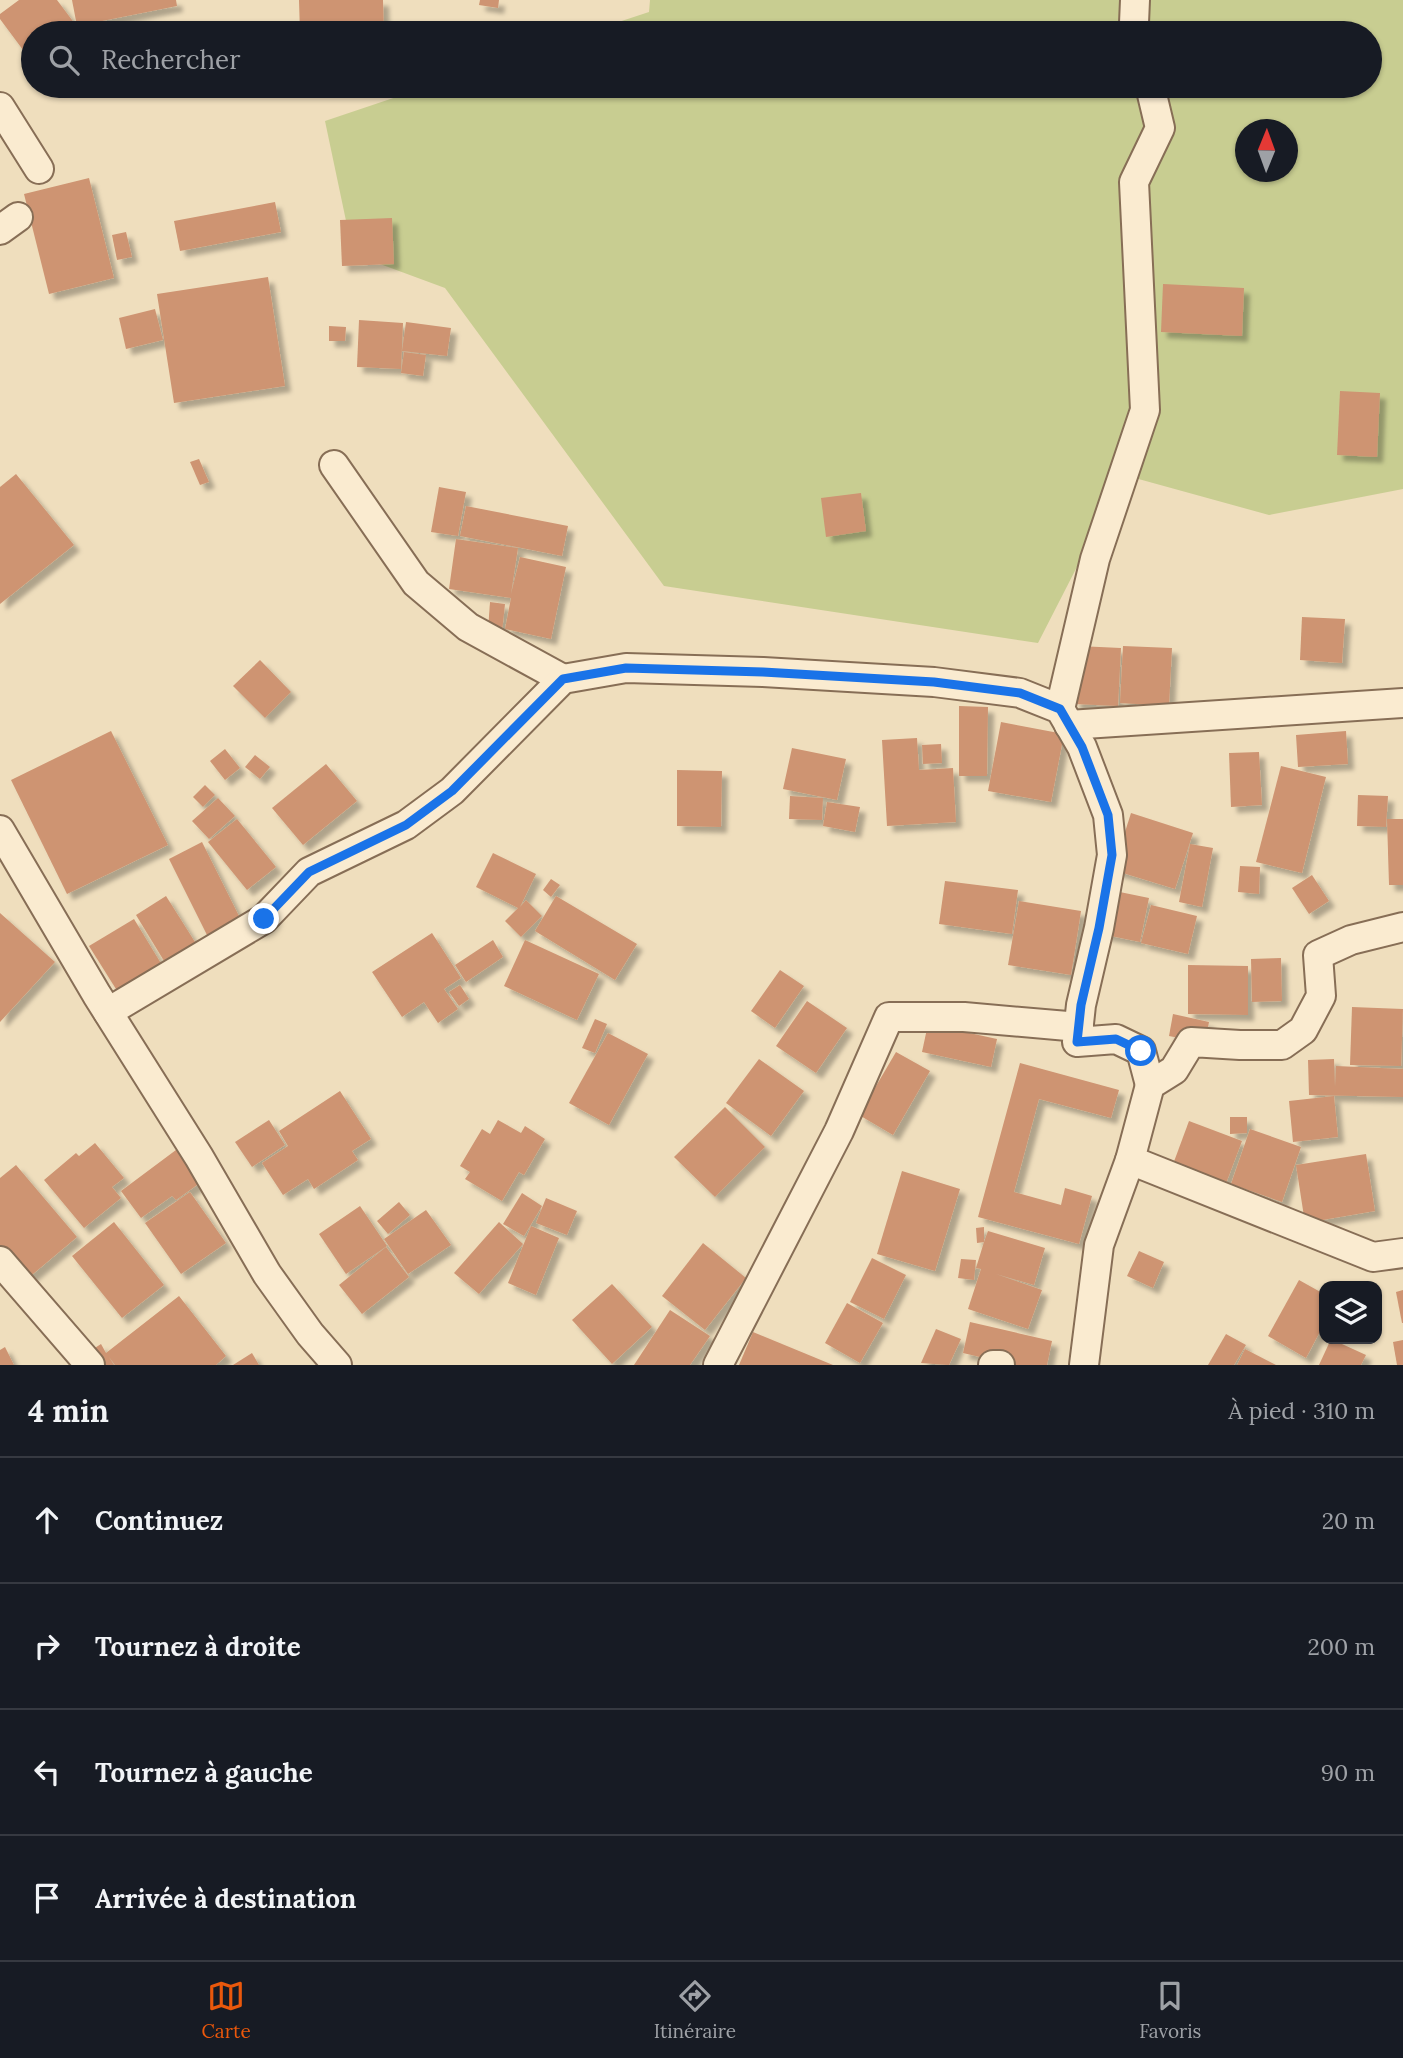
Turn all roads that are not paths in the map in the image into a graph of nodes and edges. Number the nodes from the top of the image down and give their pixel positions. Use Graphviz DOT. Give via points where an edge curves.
graph roads {
  1 [pos="1136,0"];
  2 [pos="1134,21"];
  3 [pos="1153,98"];
  4 [pos="0,107"];
  5 [pos="39,169"];
  6 [pos="334,465"];
  7 [pos="563,679"];
  8 [pos="1403,703"];
  9 [pos="1065,717"];
  10 [pos="0,830"];
  11 [pos="1403,927"];
  12 [pos="108,1012"];
  13 [pos="1079,1027"];
  14 [pos="1150,1084"];
  15 [pos="1130,1160"];
  16 [pos="1403,1253"];
  17 [pos="0,1261"];
  18 [pos="90,1365"];
  19 [pos="338,1365"];
  20 [pos="718,1365"];
  21 [pos="993,1365"];
  22 [pos="1000,1365"];
  23 [pos="1084,1365"];
  1 -- 2 [label="street"];
  3 -- 9 [label="street" via="1160,128 1134,182 1145,410 1095,559"];
  4 -- 5 [label="street"];
  6 -- 7 [label="street" via="416,583 468,627"];
  7 -- 9 [label="street" via="626,668 934,682 1020,693"];
  7 -- 12 [label="street" via="452,791 406,825 309,872 264,919"];
  8 -- 9 [label="street"];
  9 -- 13 [label="street" via="1082,747 1108,815 1112,855"];
  10 -- 12 [label="street"];
  11 -- 14 [label="street" via="1351,940 1318,955 1321,996 1303,1030 1282,1045 1191,1042 1174,1070"];
  12 -- 19 [label="street" via="267,1274"];
  13 -- 14 [label="street" via="1077,1042 1116,1039 1141,1051"];
  13 -- 20 [label="street" via="964,1017 889,1017 839,1131"];
  14 -- 15 [label="street"];
  15 -- 16 [label="street" via="1373,1257"];
  15 -- 23 [label="street" via="1099,1245"];
  17 -- 18 [label="street"];
  21 -- 22 [label="street"];
}
